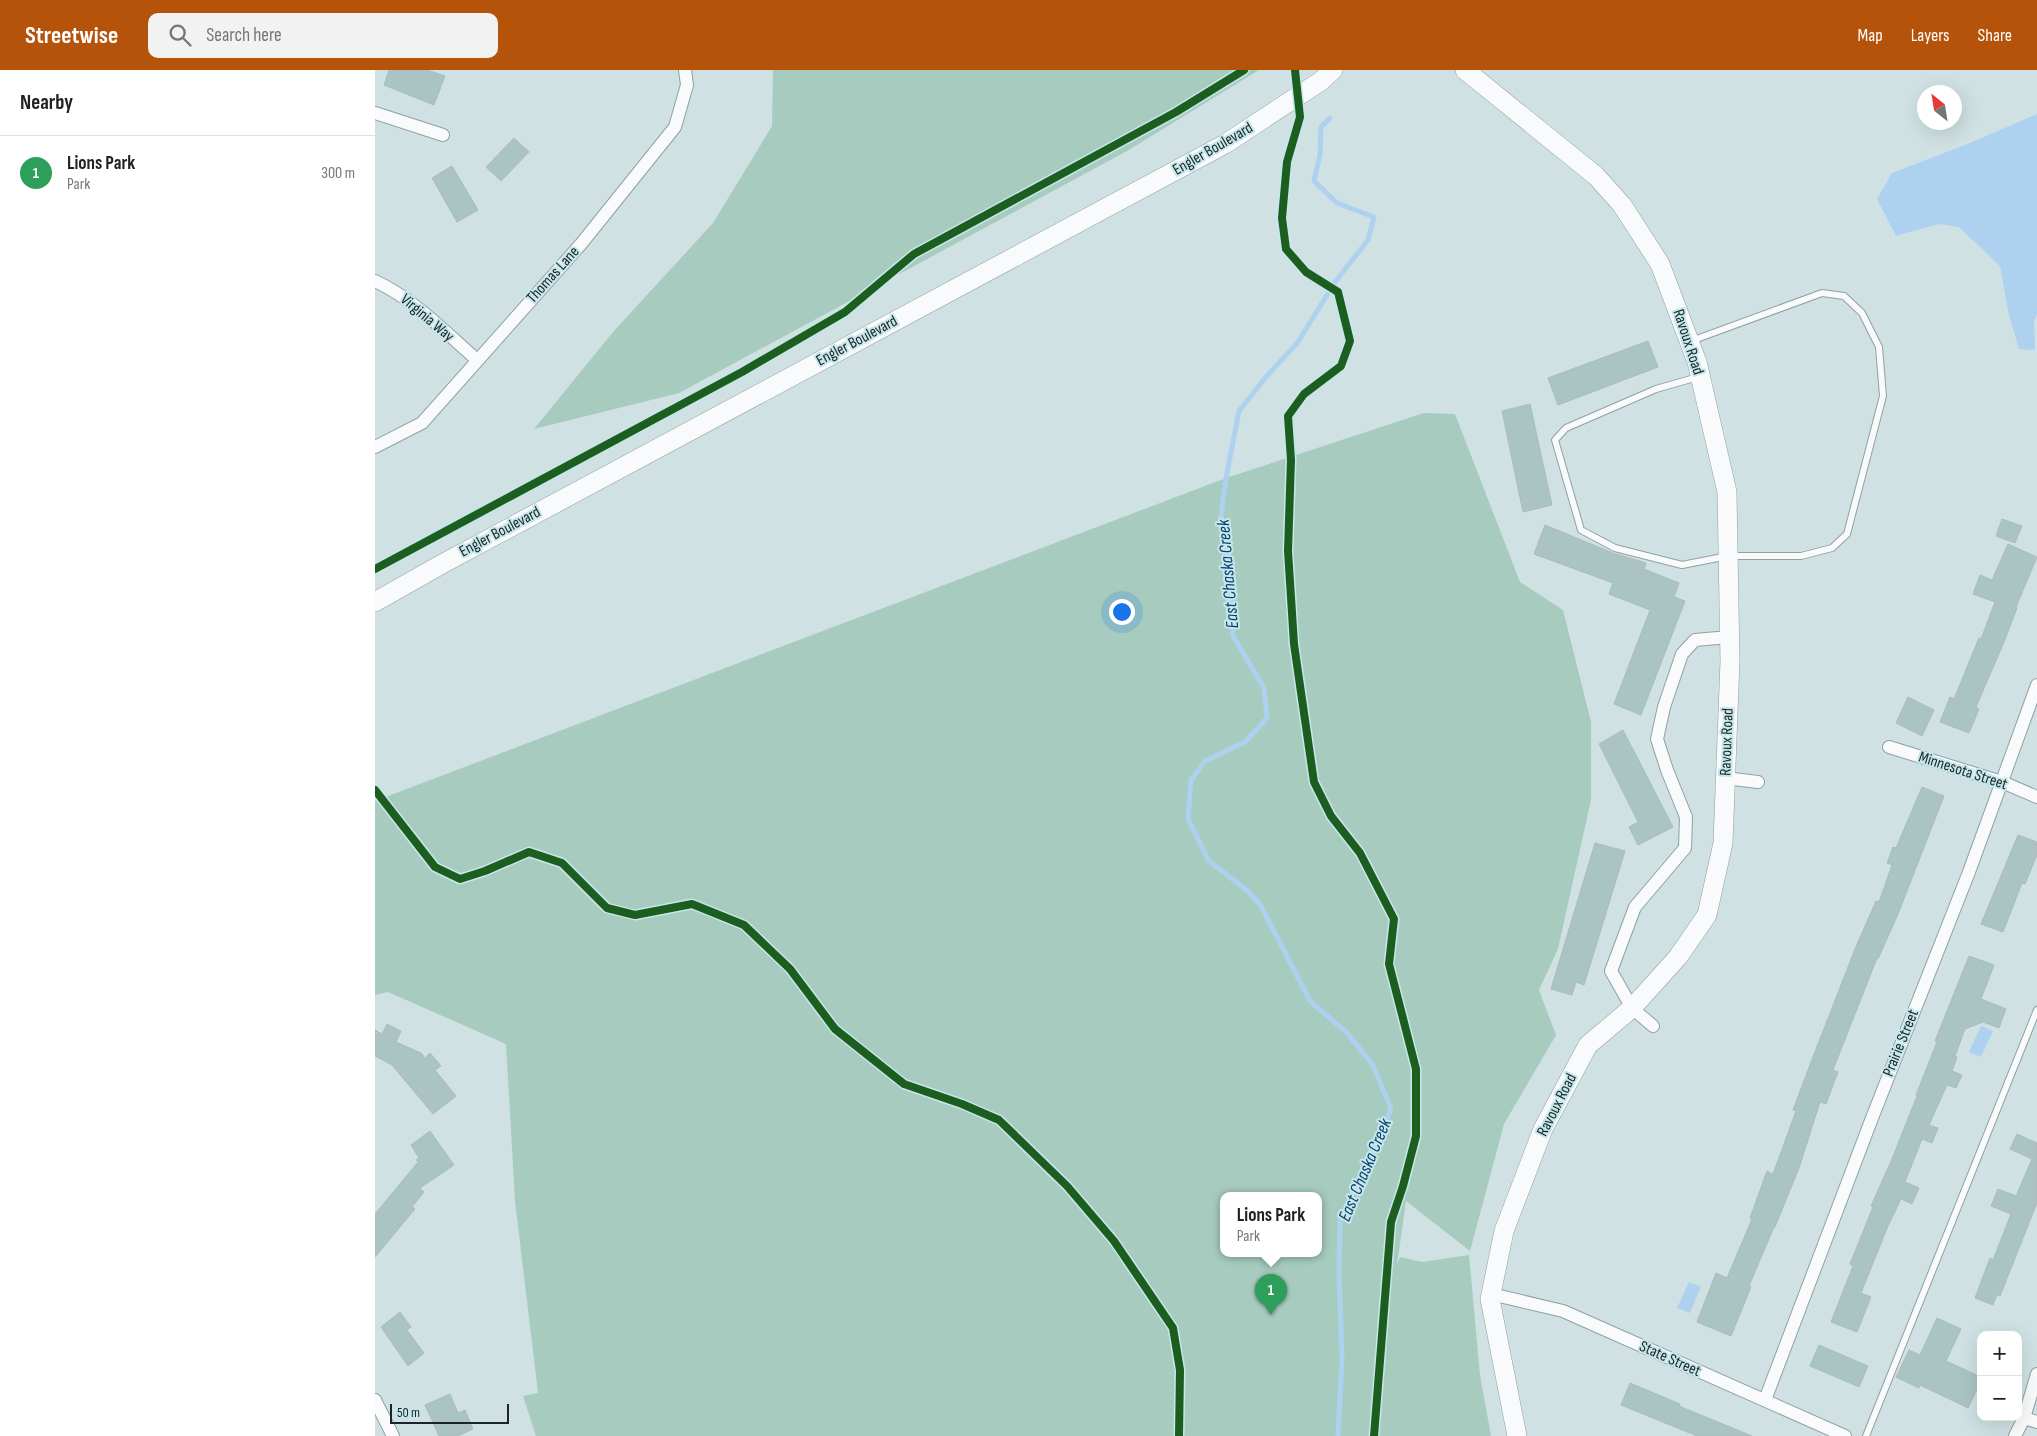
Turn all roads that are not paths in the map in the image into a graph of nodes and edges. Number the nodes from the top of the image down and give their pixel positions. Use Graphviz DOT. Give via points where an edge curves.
graph roads {
  1 [pos="685,70"];
  2 [pos="1333,70"];
  3 [pos="1465,70"];
  4 [pos="375,113"];
  5 [pos="443,135"];
  6 [pos="375,281"];
  7 [pos="1689,342"];
  8 [pos="477,360"];
  9 [pos="1699,376"];
  10 [pos="375,447"];
  11 [pos="1728,556"];
  12 [pos="375,602"];
  13 [pos="1729,637"];
  14 [pos="2037,685"];
  15 [pos="1889,748"];
  16 [pos="1725,778"];
  17 [pos="1758,782"];
  18 [pos="2002,782"];
  19 [pos="2037,797"];
  20 [pos="1632,1008"];
  21 [pos="2037,1010"];
  22 [pos="1653,1026"];
  23 [pos="1491,1294"];
  24 [pos="2037,1374"];
  25 [pos="375,1400"];
  26 [pos="1765,1400"];
  27 [pos="2024,1418"];
  28 [pos="2037,1422"];
  29 [pos="393,1436"];
  30 [pos="1517,1436"];
  31 [pos="1845,1436"];
  32 [pos="1866,1436"];
  33 [pos="2015,1436"];
  1 -- 8 [label="street, Thomas Lane" via="687,85 675,127 581,244"];
  2 -- 12 [label="street, Engler Boulevard" via="1225,144"];
  3 -- 7 [label="street, Ravoux Road" via="1596,176 1622,205 1660,264"];
  4 -- 5 [label="street"];
  6 -- 8 [label="street, Virginia Way" via="417,307"];
  7 -- 9 [label="street, Ravoux Road"];
  7 -- 11 [label="lane" via="1822,293 1844,296 1862,313 1879,347 1883,396 1847,534 1832,548 1801,556"];
  8 -- 10 [label="street, Thomas Lane" via="422,423"];
  9 -- 11 [label="street, Ravoux Road" via="1727,492"];
  9 -- 11 [label="lane" via="1656,389 1567,428 1555,440 1581,530 1615,548 1682,565"];
  11 -- 13 [label="street, Ravoux Road"];
  13 -- 16 [label="street, Ravoux Road"];
  13 -- 20 [label="street" via="1695,640 1682,654 1664,707 1657,739 1686,817 1685,848 1635,906 1611,971"];
  14 -- 18 [label="street, Prairie Street"];
  15 -- 18 [label="street, Minnesota Street"];
  16 -- 17 [label="street"];
  16 -- 20 [label="street, Ravoux Road" via="1723,843 1707,915 1678,957"];
  18 -- 19 [label="street, Minnesota Street"];
  18 -- 26 [label="street, Prairie Street"];
  20 -- 22 [label="street"];
  20 -- 23 [label="street, Ravoux Road" via="1588,1045 1543,1129 1504,1231"];
  21 -- 32 [label="lane"];
  23 -- 26 [label="street, State Street" via="1563,1311"];
  23 -- 30 [label="street, Ravoux Road"];
  24 -- 27 [label="street"];
  25 -- 29 [label="street"];
  26 -- 31 [label="street, State Street"];
  27 -- 28 [label="street"];
  27 -- 33 [label="street"];
}
